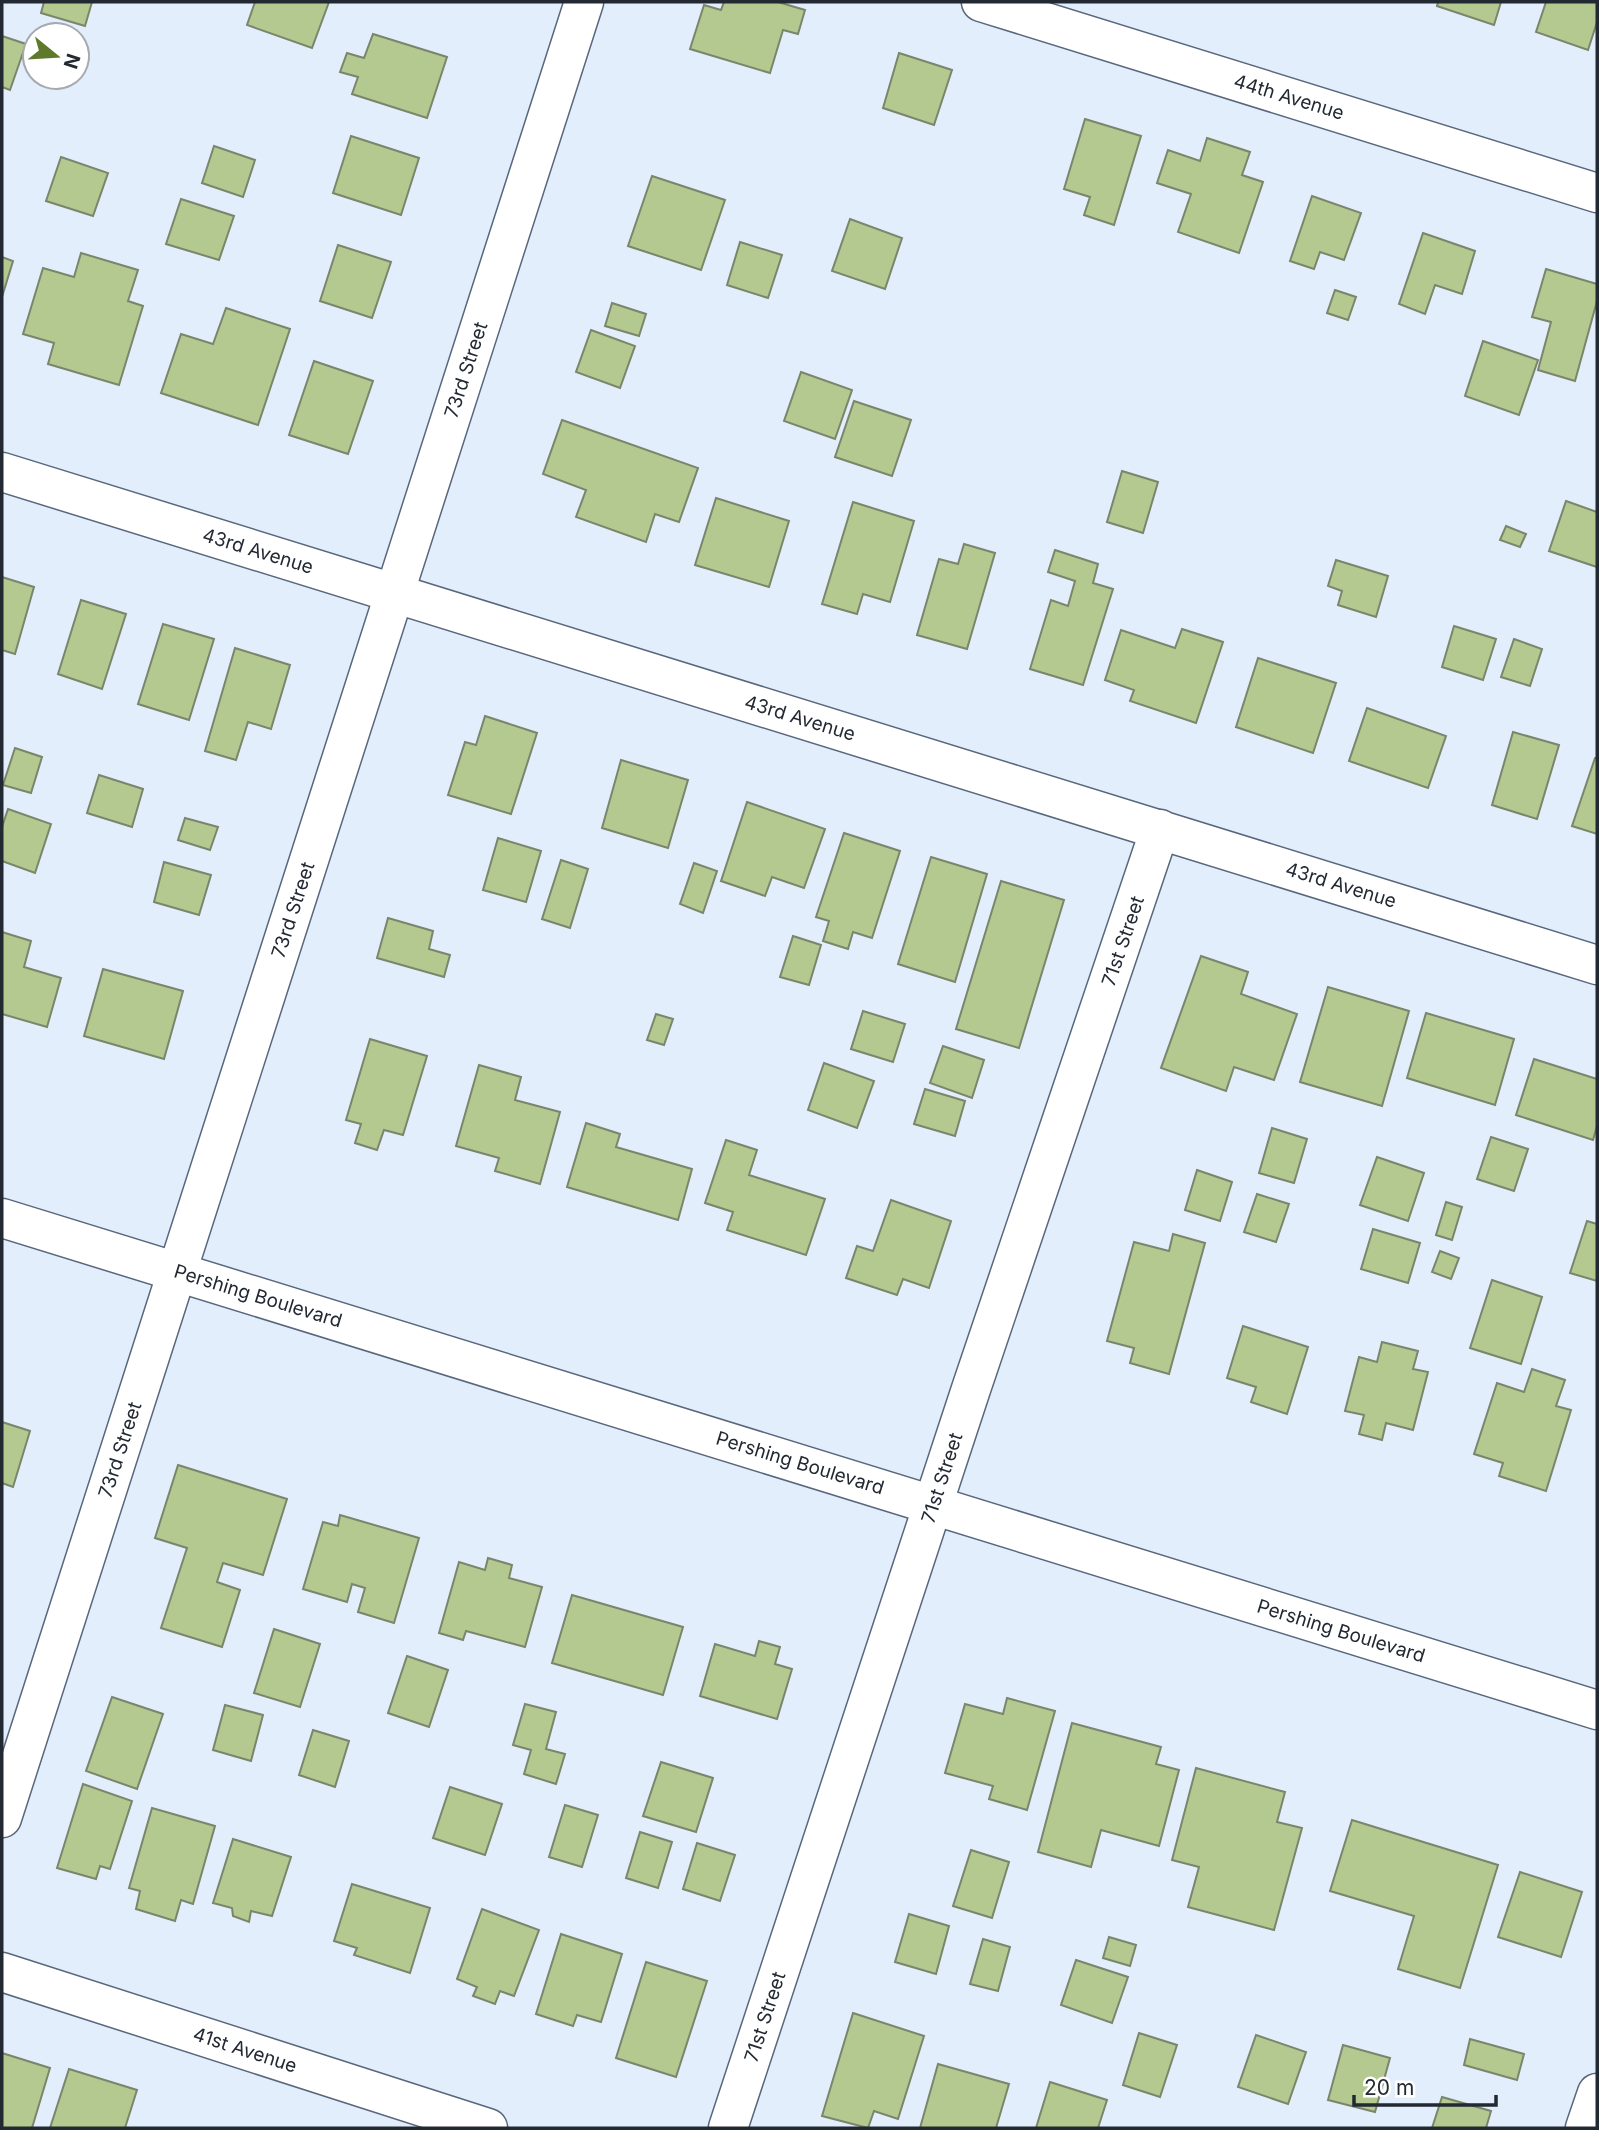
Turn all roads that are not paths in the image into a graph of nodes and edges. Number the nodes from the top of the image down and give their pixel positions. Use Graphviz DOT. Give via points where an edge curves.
graph roads {
  1 [pos="584,2"];
  2 [pos="981,2"];
  3 [pos="1597,193"];
  4 [pos="2,472"];
  5 [pos="395,593"];
  6 [pos="1160,829"];
  7 [pos="1597,965"];
  8 [pos="2,1218"];
  9 [pos="177,1271"];
  10 [pos="933,1504"];
  11 [pos="1597,1710"];
  12 [pos="2,1818"];
  13 [pos="2,1972"];
  14 [pos="1597,2093"];
  15 [pos="488,2128"];
  16 [pos="729,2128"];
  17 [pos="1586,2128"];
  1 -- 5 [label="street, 73rd Street"];
  2 -- 3 [label="street, 44th Avenue"];
  4 -- 5 [label="street, 43rd Avenue"];
  5 -- 6 [label="street, 43rd Avenue"];
  5 -- 9 [label="street, 73rd Street"];
  6 -- 7 [label="street, 43rd Avenue"];
  6 -- 10 [label="street, 71st Street"];
  8 -- 9 [label="street, Pershing Boulevard"];
  9 -- 10 [label="street, Pershing Boulevard"];
  9 -- 12 [label="street, 73rd Street"];
  10 -- 11 [label="street, Pershing Boulevard"];
  10 -- 16 [label="street, 71st Street"];
  13 -- 15 [label="street, 41st Avenue"];
  14 -- 17 [label="street"];
}
